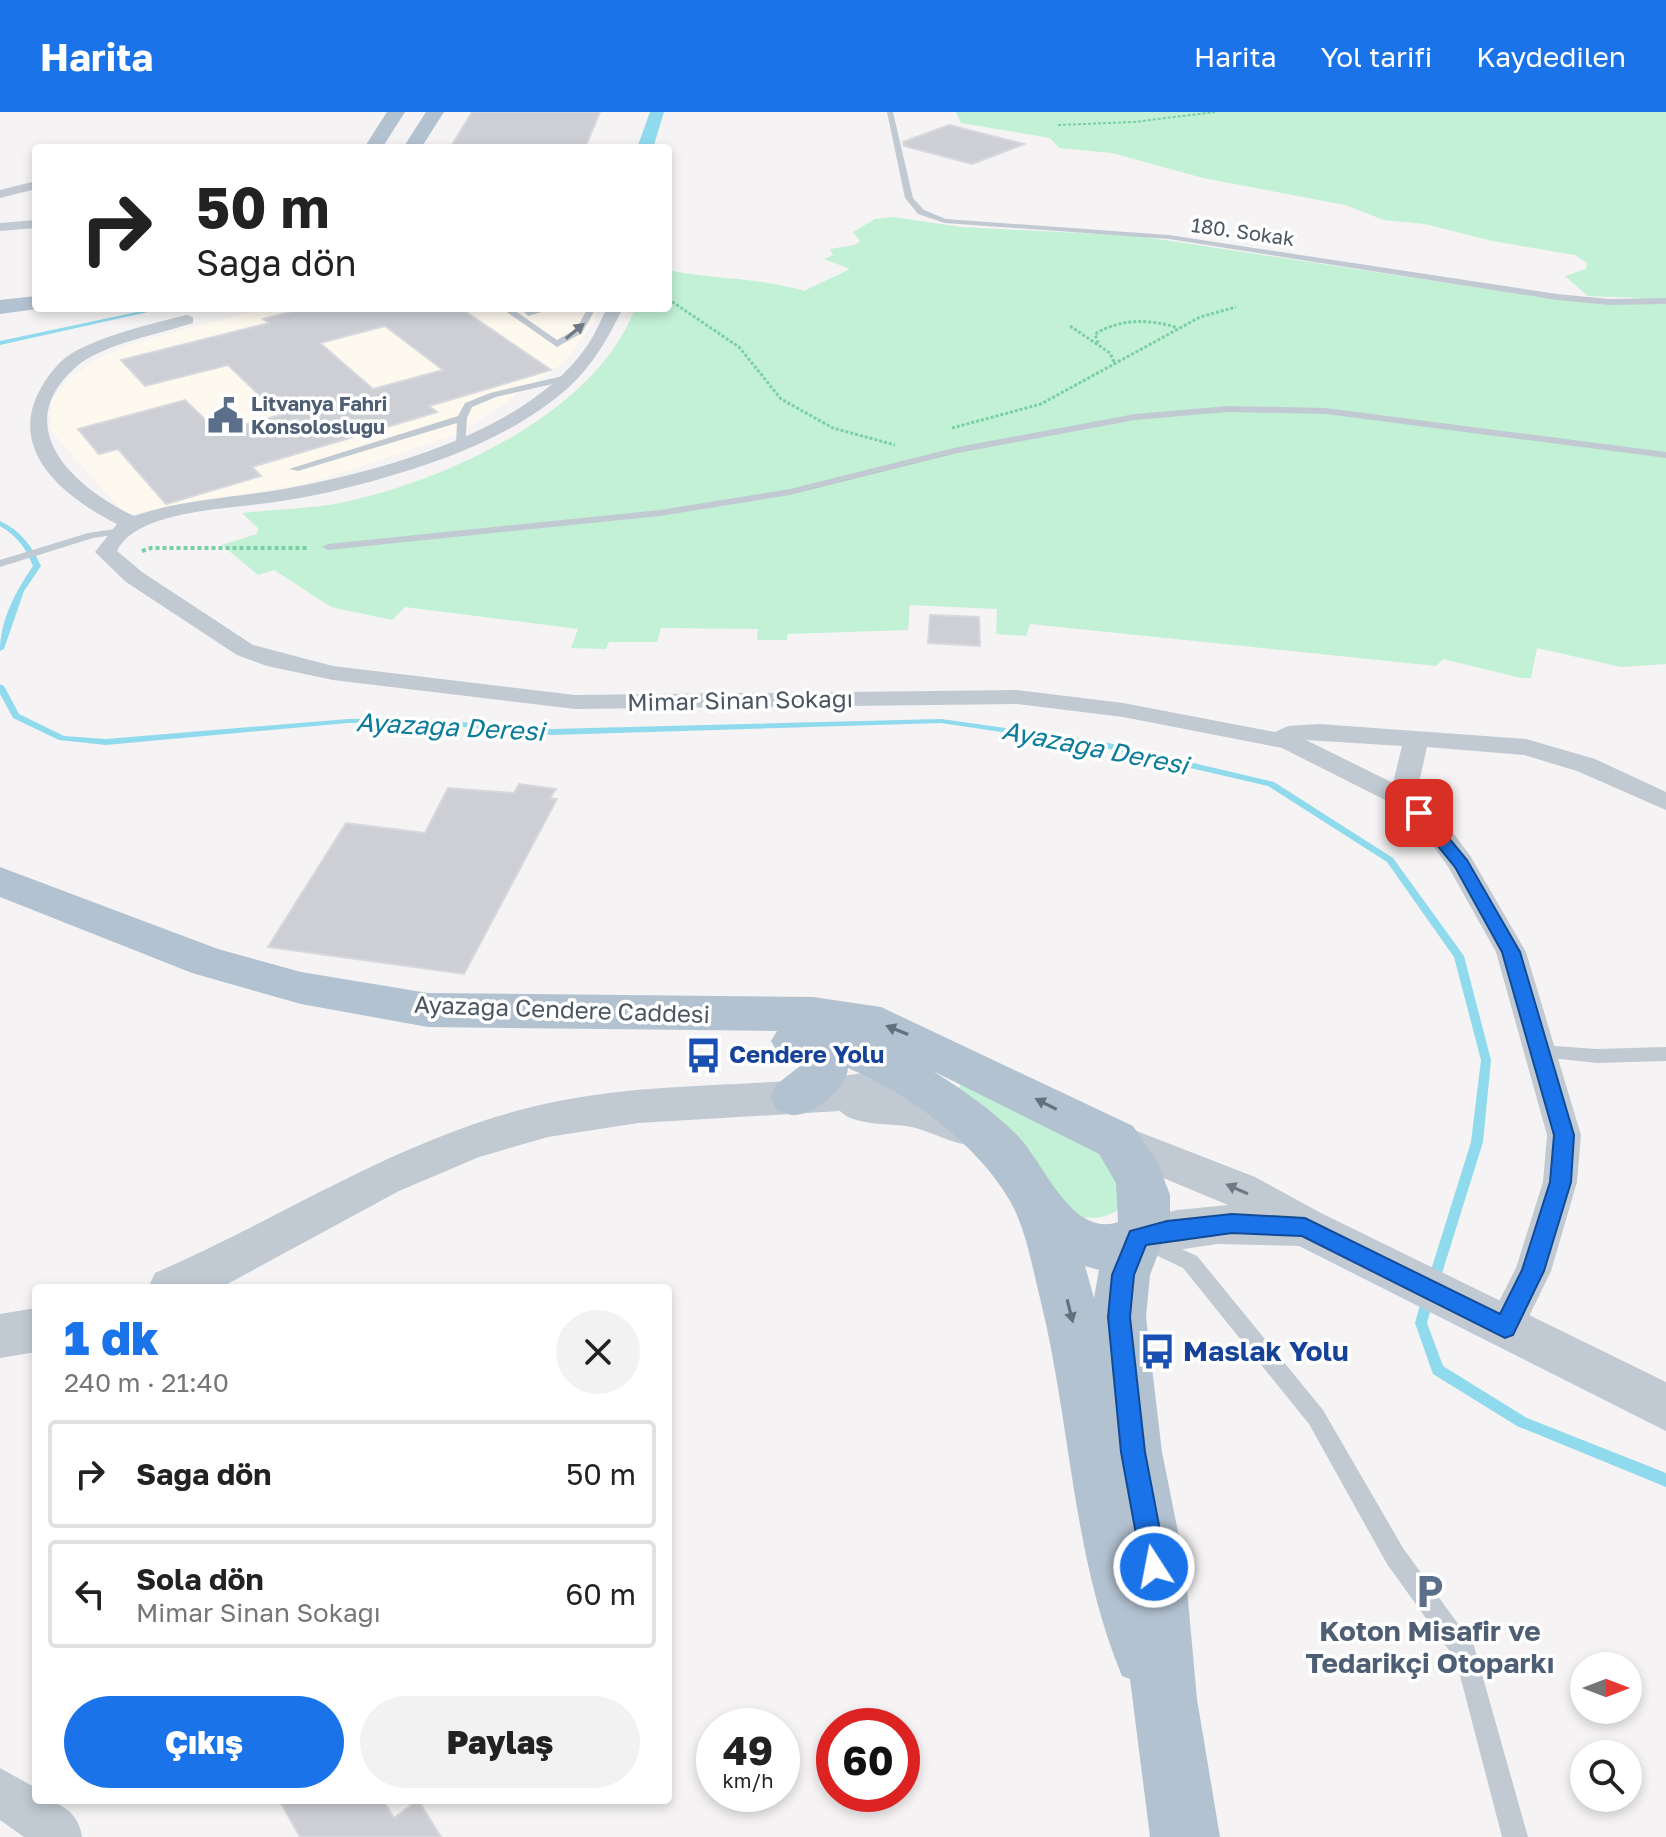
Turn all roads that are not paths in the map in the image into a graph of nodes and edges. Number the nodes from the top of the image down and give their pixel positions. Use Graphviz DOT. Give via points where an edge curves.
graph roads {
  1 [pos="411,112"];
  2 [pos="435,112"];
  3 [pos="890,112"];
  4 [pos="393,114"];
  5 [pos="375,144"];
  6 [pos="392,144"];
  7 [pos="415,144"];
  8 [pos="32,186"];
  9 [pos="0,194"];
  10 [pos="32,224"];
  11 [pos="0,227"];
  12 [pos="32,296"];
  13 [pos="0,300"];
  14 [pos="1666,301"];
  15 [pos="32,303"];
  16 [pos="0,307"];
  17 [pos="511,312"];
  18 [pos="590,312"];
  19 [pos="613,312"];
  20 [pos="187,320"];
  21 [pos="462,431"];
  22 [pos="1666,455"];
  23 [pos="294,469"];
  24 [pos="127,527"];
  25 [pos="328,547"];
  26 [pos="0,564"];
  27 [pos="1280,740"];
  28 [pos="1416,740"];
  29 [pos="1402,798"];
  30 [pos="1666,802"];
  31 [pos="0,881"];
  32 [pos="0,911"];
  33 [pos="797,1041"];
  34 [pos="1541,1051"];
  35 [pos="1666,1054"];
  36 [pos="967,1064"];
  37 [pos="910,1080"];
  38 [pos="794,1097"];
  39 [pos="984,1135"];
  40 [pos="1116,1140"];
  41 [pos="1039,1210"];
  42 [pos="1305,1227"];
  43 [pos="1138,1237"];
  44 [pos="181,1284"];
  45 [pos="1505,1327"];
  46 [pos="32,1331"];
  47 [pos="0,1336"];
  48 [pos="1666,1407"];
  49 [pos="1164,1699"];
  50 [pos="0,1792"];
  51 [pos="58,1837"];
  52 [pos="1185,1837"];
  53 [pos="1515,1837"];
  1 -- 6 [label="main road"];
  2 -- 7 [label="main road"];
  3 -- 14 [label="lane, 180. Sokak" via="909,198 921,212 945,221 1139,234 1557,297"];
  4 -- 5 [label="main road"];
  8 -- 9 [label="street"];
  10 -- 11 [label="street"];
  12 -- 13 [label="main road"];
  15 -- 16 [label="main road"];
  17 -- 18 [label="lane, one-way" via="557,344 579,331"];
  19 -- 21 [label="street" via="602,338 567,378 528,409"];
  20 -- 24 [label="street" via="72,362 42,387 20,416 22,439 45,473"];
  21 -- 23 [label="lane"];
  21 -- 24 [label="street" via="365,479 175,511"];
  22 -- 25 [label="lane" via="1326,411 1228,409 1135,417 937,455 790,492 660,513"];
  24 -- 26 [label="lane"];
  24 -- 27 [label="street, Mimar Sinan Sokağı" via="110,541 106,552 197,621 245,650 333,673 575,702 1017,697 1123,710"];
  27 -- 28 [label="street" via="1288,734 1319,732"];
  27 -- 29 [label="street, Mimar Sinan Sokağı"];
  28 -- 29 [label="street"];
  28 -- 30 [label="street" via="1526,747 1586,765"];
  29 -- 34 [label="street, Mimar Sinan Sokağı" via="1435,828 1486,903 1511,952"];
  36 -- 31 [label="main road, Ayazağa Cendere Caddesi, one-way" via="881,1024 843,1017 428,1010 301,988 207,962"];
  32 -- 33 [label="main road, Ayazağa Cendere Caddesi" via="196,988 415,1035"];
  33 -- 37 [label="main road, Ayazağa Cendere Caddesi" via="840,1045"];
  33 -- 38 [label="main road" via="823,1058 825,1073"];
  34 -- 35 [label="lane"];
  34 -- 45 [label="street, Mimar Sinan Sokağı" via="1564,1135 1560,1182 1533,1271"];
  36 -- 37 [label="main road" via="936,1063"];
  40 -- 36 [label="main road, Ayazağa Cendere Caddesi, one-way"];
  37 -- 38 [label="street" via="876,1090"];
  37 -- 39 [label="main road, Ayazağa Cendere Caddesi"];
  38 -- 39 [label="street" via="907,1108"];
  38 -- 44 [label="street" via="613,1111 552,1119 492,1135 413,1165"];
  39 -- 41 [label="main road, Ayazağa Cendere Caddesi" via="1020,1173"];
  42 -- 40 [label="street, one-way" via="1240,1190"];
  40 -- 43 [label="main road" via="1145,1195"];
  41 -- 43 [label="main road" via="1064,1235 1088,1245 1120,1248"];
  41 -- 49 [label="main road, one-way" via="1075,1331 1112,1543 1132,1618"];
  42 -- 43 [label="street" via="1232,1224"];
  42 -- 45 [label="street"];
  43 -- 49 [label="main road" via="1123,1275 1119,1317 1133,1452 1154,1567"];
  43 -- 53 [label="lane" via="1190,1262 1316,1417 1395,1556 1466,1654"];
  45 -- 48 [label="street"];
  46 -- 47 [label="street"];
  49 -- 52 [label="main road"];
  50 -- 51 [label="street"];
}
